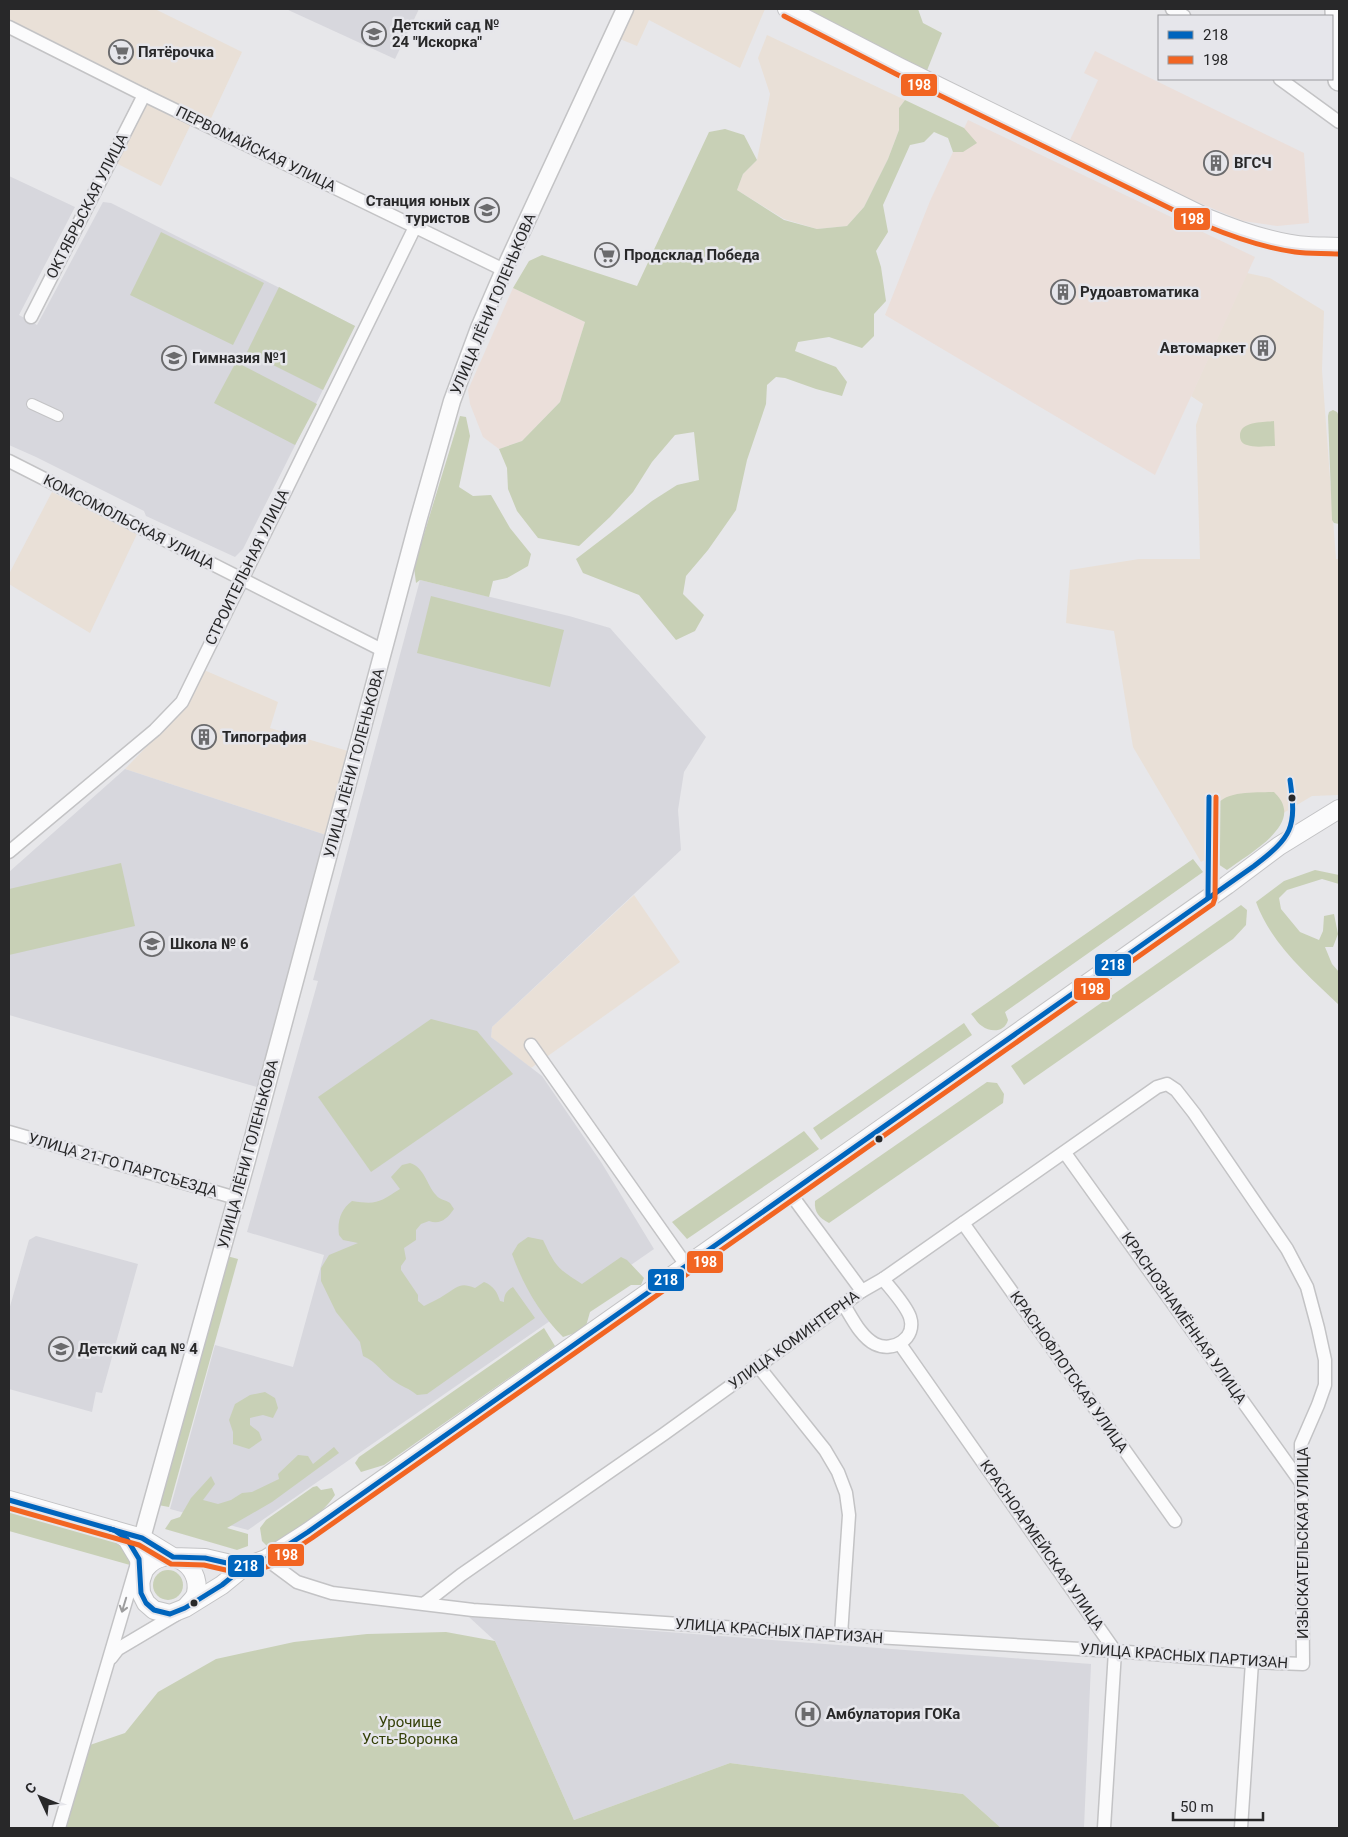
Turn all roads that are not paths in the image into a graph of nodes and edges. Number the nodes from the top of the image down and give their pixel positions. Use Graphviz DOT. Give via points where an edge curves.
graph roads {
  1 [pos="625,9"];
  2 [pos="787,9"];
  3 [pos="1336,9"];
  4 [pos="9,27"];
  5 [pos="1281,80"];
  6 [pos="1339,80"];
  7 [pos="144,95"];
  8 [pos="1339,122"];
  9 [pos="415,227"];
  10 [pos="1339,246"];
  11 [pos="504,270"];
  12 [pos="31,317"];
  13 [pos="32,404"];
  14 [pos="58,416"];
  15 [pos="9,461"];
  16 [pos="241,578"];
  17 [pos="384,651"];
  18 [pos="1339,809"];
  19 [pos="9,852"];
  20 [pos="530,1045"];
  21 [pos="1167,1084"];
  22 [pos="9,1132"];
  23 [pos="1066,1152"];
  24 [pos="790,1193"];
  25 [pos="236,1198"];
  26 [pos="963,1223"];
  27 [pos="686,1265"];
  28 [pos="883,1279"];
  29 [pos="862,1291"];
  30 [pos="844,1305"];
  31 [pos="900,1344"];
  32 [pos="758,1366"];
  33 [pos="1302,1484"];
  34 [pos="9,1500"];
  35 [pos="1175,1522"];
  36 [pos="114,1530"];
  37 [pos="142,1538"];
  38 [pos="173,1557"];
  39 [pos="139,1558"];
  40 [pos="266,1559"];
  41 [pos="244,1567"];
  42 [pos="140,1582"];
  43 [pos="425,1603"];
  44 [pos="185,1608"];
  45 [pos="841,1635"];
  46 [pos="1115,1651"];
  47 [pos="108,1662"];
  48 [pos="1252,1662"];
  49 [pos="1303,1664"];
  50 [pos="59,1828"];
  51 [pos="1104,1828"];
  52 [pos="1241,1828"];
  1 -- 11 [label="street, УЛИЦА ЛЁНИ ГОЛЕНЬКОВА"];
  2 -- 10 [label="main road" via="1207,218 1231,228 1298,245"];
  3 -- 6 [label="highway"];
  4 -- 7 [label="street, ПЕРВОМАЙСКАЯ УЛИЦА"];
  5 -- 8 [label="street"];
  7 -- 9 [label="street, ПЕРВОМАЙСКАЯ УЛИЦА"];
  7 -- 12 [label="street, ОКТЯБРЬСКАЯ УЛИЦА"];
  9 -- 11 [label="street, ПЕРВОМАЙСКАЯ УЛИЦА"];
  9 -- 16 [label="street, СТРОИТЕЛЬНАЯ УЛИЦА"];
  11 -- 17 [label="street, УЛИЦА ЛЁНИ ГОЛЕНЬКОВА" via="452,402"];
  13 -- 14 [label="street"];
  15 -- 16 [label="street, КОМСОМОЛЬСКАЯ УЛИЦА"];
  16 -- 17 [label="street, КОМСОМОЛЬСКАЯ УЛИЦА"];
  16 -- 19 [label="street, СТРОИТЕЛЬНАЯ УЛИЦА" via="182,702 155,730"];
  17 -- 25 [label="street, УЛИЦА ЛЁНИ ГОЛЕНЬКОВА"];
  18 -- 24 [label="main road" via="1279,846"];
  20 -- 27 [label="street"];
  21 -- 23 [label="street, УЛИЦА КОМИНТЕРНА" via="1120,1111"];
  21 -- 33 [label="street, ИЗЫСКАТЕЛЬСКАЯ УЛИЦА" via="1194,1113 1287,1248 1307,1287 1325,1360 1325,1386 1301,1444"];
  22 -- 25 [label="street, УЛИЦА 21-ГО ПАРТСЪЕЗДА"];
  23 -- 26 [label="street, УЛИЦА КОМИНТЕРНА"];
  23 -- 33 [label="street, КРАСНОЗНАМЁННАЯ УЛИЦА"];
  24 -- 27 [label="main road"];
  24 -- 29 [label="street"];
  25 -- 37 [label="street, УЛИЦА ЛЁНИ ГОЛЕНЬКОВА"];
  26 -- 28 [label="street, УЛИЦА КОМИНТЕРНА"];
  26 -- 35 [label="street, КРАСНОФЛОТСКАЯ УЛИЦА"];
  27 -- 40 [label="main road"];
  28 -- 29 [label="street, УЛИЦА КОМИНТЕРНА"];
  28 -- 31 [label="street" via="910,1314 909,1334"];
  29 -- 30 [label="street, УЛИЦА КОМИНТЕРНА"];
  30 -- 31 [label="street" via="866,1338 885,1347"];
  30 -- 32 [label="street, УЛИЦА КОМИНТЕРНА"];
  31 -- 46 [label="street, КРАСНОАРМЕЙСКАЯ УЛИЦА"];
  32 -- 43 [label="street, УЛИЦА КОМИНТЕРНА"];
  32 -- 45 [label="street" via="825,1450 846,1493 849,1515"];
  33 -- 49 [label="street, ИЗЫСКАТЕЛЬСКАЯ УЛИЦА"];
  34 -- 36 [label="main road"];
  36 -- 37 [label="main road"];
  36 -- 39 [label="main road" via="126,1539"];
  37 -- 38 [label="main road"];
  37 -- 39 [label="street"];
  38 -- 41 [label="main road" via="205,1558"];
  38 -- 42 [label="main road" via="158,1559 146,1568"];
  38 -- 44 [label="main road" via="188,1564 196,1578 196,1595"];
  39 -- 42 [label="main road"];
  39 -- 47 [label="street, one-way"];
  40 -- 41 [label="main road"];
  40 -- 43 [label="street, УЛИЦА КРАСНЫХ ПАРТИЗАН" via="297,1582 332,1593"];
  41 -- 44 [label="main road"];
  42 -- 44 [label="main road" via="141,1593 154,1610 170,1614"];
  43 -- 45 [label="street, УЛИЦА КРАСНЫХ ПАРТИЗАН" via="473,1610"];
  44 -- 47 [label="street" via="118,1649"];
  45 -- 46 [label="street, УЛИЦА КРАСНЫХ ПАРТИЗАН"];
  46 -- 48 [label="street, УЛИЦА КРАСНЫХ ПАРТИЗАН"];
  46 -- 51 [label="street"];
  47 -- 50 [label="street"];
  48 -- 49 [label="street, УЛИЦА КРАСНЫХ ПАРТИЗАН"];
  48 -- 52 [label="street"];
}
